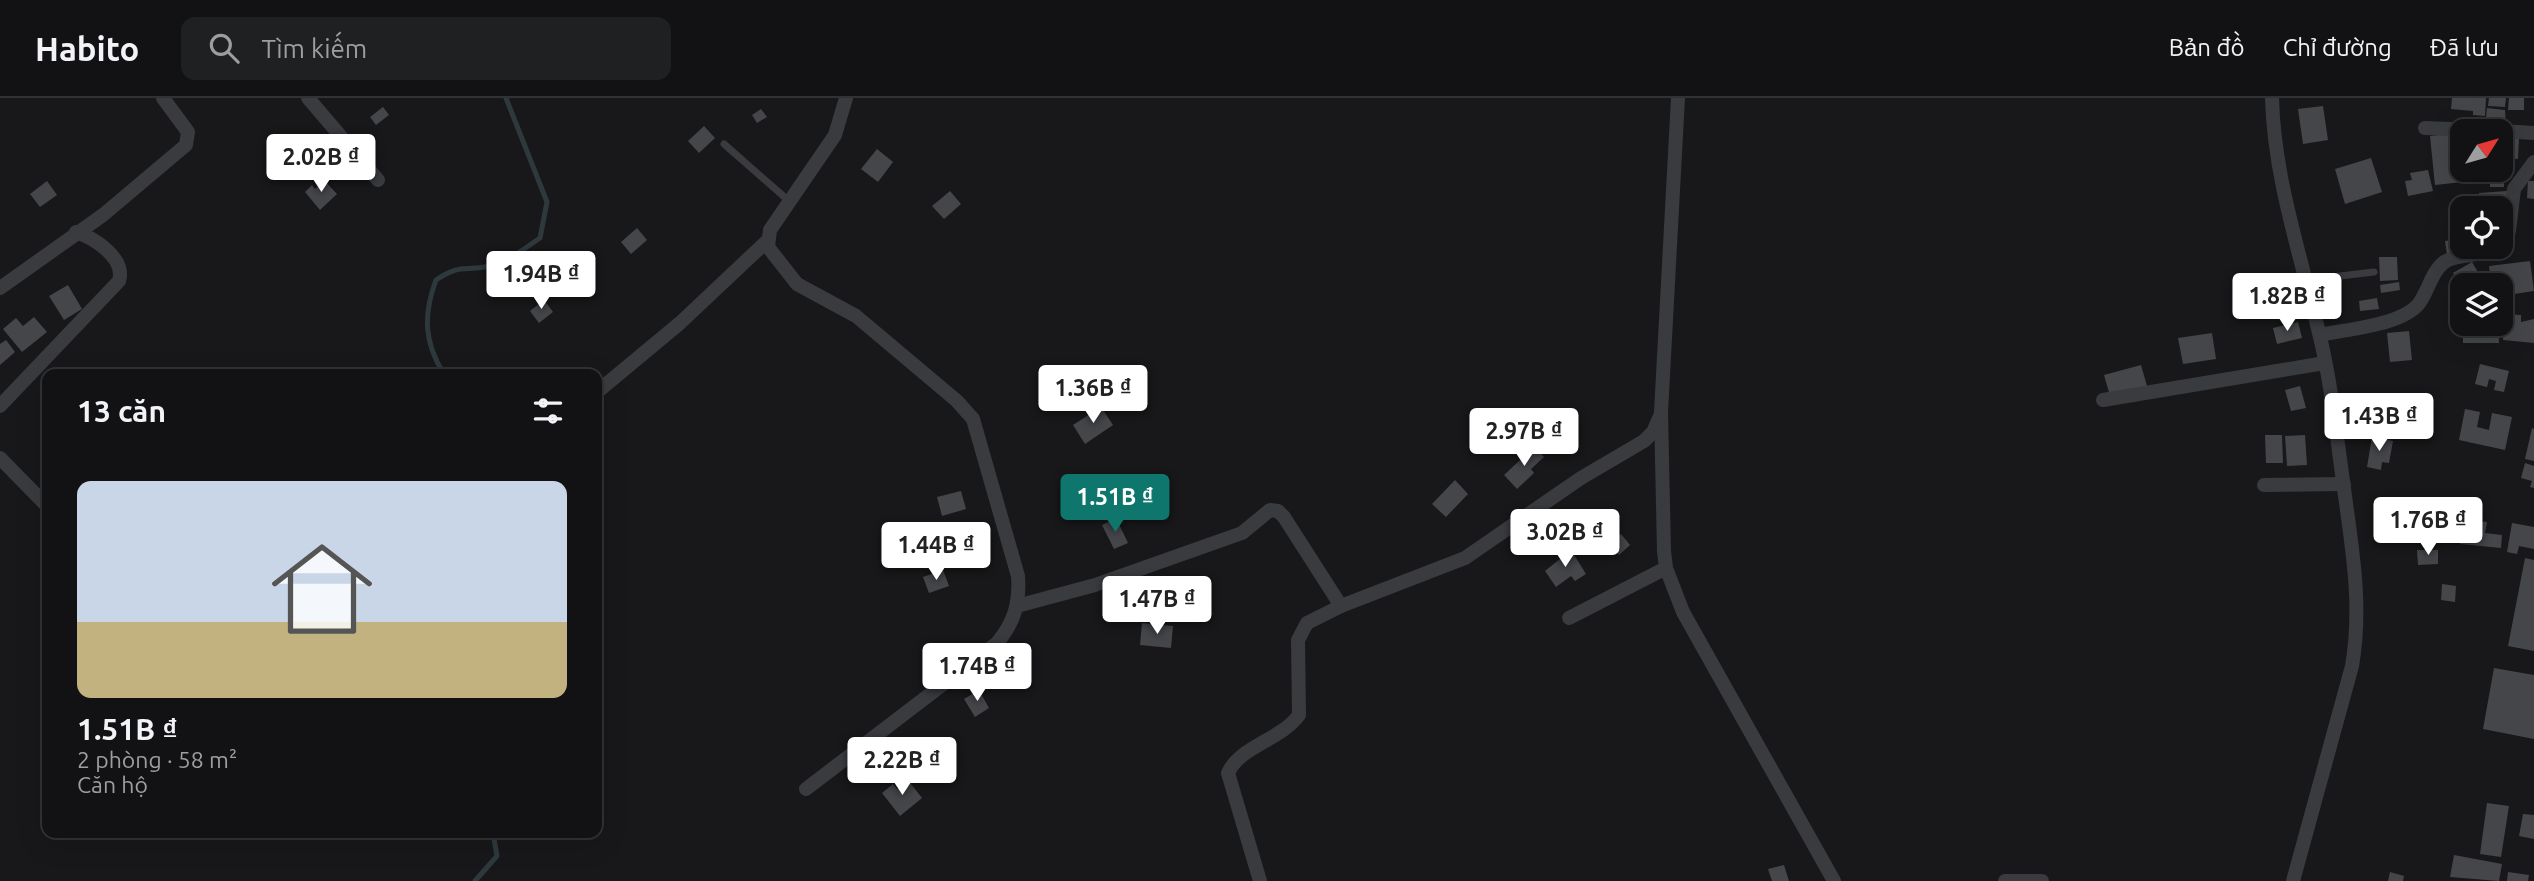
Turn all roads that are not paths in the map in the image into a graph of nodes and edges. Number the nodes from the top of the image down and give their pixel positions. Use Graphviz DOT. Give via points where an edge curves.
graph roads {
  1 [pos="163,98"];
  2 [pos="308,98"];
  3 [pos="846,98"];
  4 [pos="1678,98"];
  5 [pos="2272,98"];
  6 [pos="2426,128"];
  7 [pos="2450,129"];
  8 [pos="2513,132"];
  9 [pos="2534,133"];
  10 [pos="724,145"];
  11 [pos="2534,162"];
  12 [pos="377,180"];
  13 [pos="2513,197"];
  14 [pos="789,201"];
  15 [pos="76,232"];
  16 [pos="767,241"];
  17 [pos="2457,259"];
  18 [pos="2374,272"];
  19 [pos="2305,280"];
  20 [pos="2,282"];
  21 [pos="2320,335"];
  22 [pos="2325,363"];
  23 [pos="602,388"];
  24 [pos="2103,400"];
  25 [pos="0,407"];
  26 [pos="1661,412"];
  27 [pos="0,458"];
  28 [pos="2344,484"];
  29 [pos="2264,485"];
  30 [pos="42,501"];
  31 [pos="1666,568"];
  32 [pos="1017,606"];
  33 [pos="1341,606"];
  34 [pos="1569,618"];
  35 [pos="806,789"];
  36 [pos="1260,881"];
  37 [pos="1834,881"];
  38 [pos="2005,881"];
  39 [pos="2042,881"];
  40 [pos="2294,881"];
  1 -- 15 [label="street" via="188,132 189,142 127,196"];
  2 -- 12 [label="street"];
  3 -- 14 [label="street" via="835,135"];
  4 -- 26 [label="street"];
  5 -- 19 [label="street" via="2277,148"];
  6 -- 7 [label="street"];
  8 -- 9 [label="street"];
  10 -- 14 [label="lane"];
  11 -- 13 [label="street"];
  14 -- 16 [label="street"];
  15 -- 20 [label="street"];
  15 -- 25 [label="street" via="104,248 120,268 119,281"];
  16 -- 23 [label="street"];
  16 -- 32 [label="street" via="770,252 797,284 856,316 973,419 1018,576"];
  17 -- 21 [label="street" via="2447,261 2435,273 2420,303 2402,317"];
  18 -- 19 [label="lane"];
  19 -- 21 [label="street"];
  21 -- 22 [label="street"];
  22 -- 24 [label="street"];
  22 -- 28 [label="street"];
  26 -- 31 [label="street"];
  26 -- 33 [label="street" via="1644,441 1465,558"];
  27 -- 30 [label="street"];
  28 -- 29 [label="street"];
  28 -- 40 [label="street" via="2358,595 2357,638"];
  31 -- 34 [label="street"];
  31 -- 37 [label="street" via="1683,612"];
  32 -- 33 [label="street" via="1095,585 1242,533 1270,510 1284,517"];
  32 -- 35 [label="street" via="997,643"];
  33 -- 36 [label="street" via="1315,617 1301,631 1298,715 1227,773"];
  38 -- 39 [label="street"];
}
